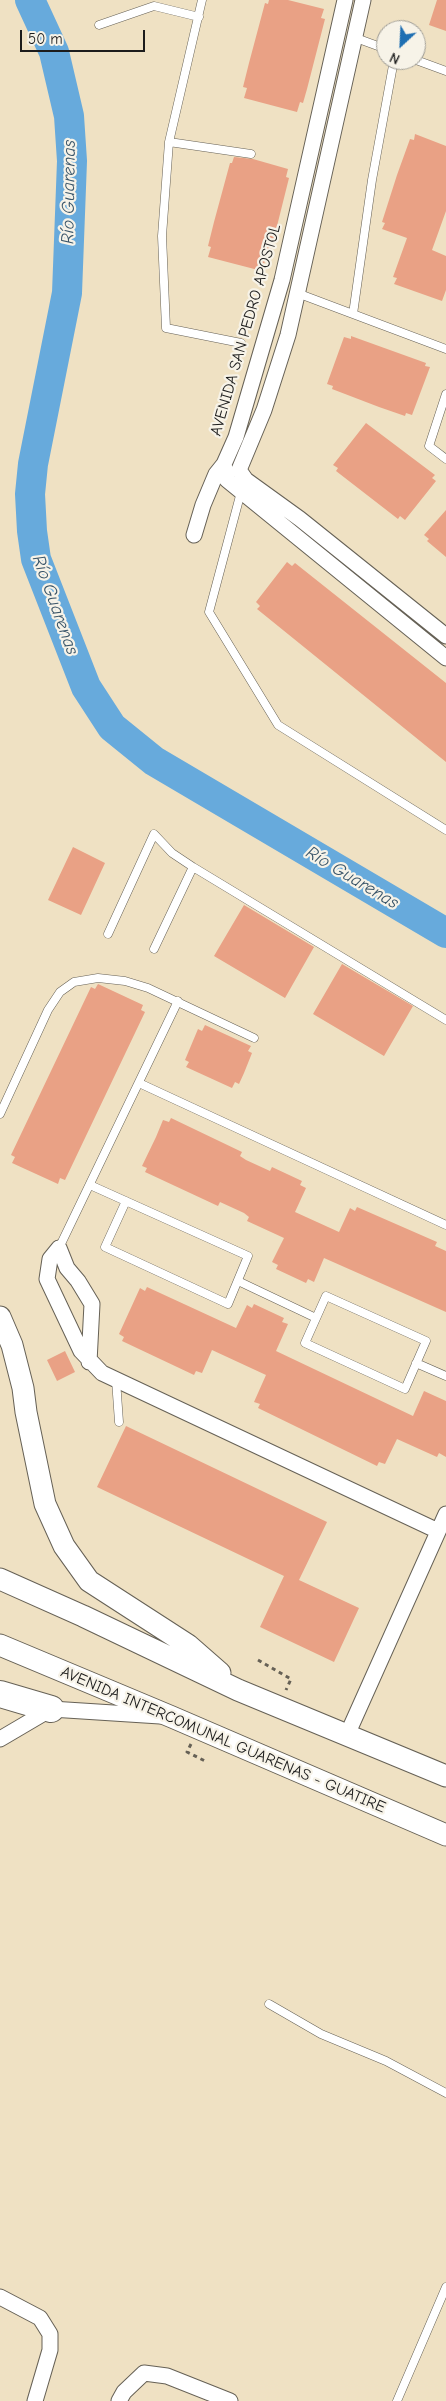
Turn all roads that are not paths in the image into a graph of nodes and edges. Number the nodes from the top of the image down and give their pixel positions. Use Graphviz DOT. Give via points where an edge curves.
graph roads {
  1 [pos="202,0"];
  2 [pos="345,0"];
  3 [pos="363,0"];
  4 [pos="198,17"];
  5 [pos="99,25"];
  6 [pos="356,38"];
  7 [pos="376,45"];
  8 [pos="426,64"];
  9 [pos="392,70"];
  10 [pos="446,71"];
  11 [pos="169,142"];
  12 [pos="251,154"];
  13 [pos="297,293"];
  14 [pos="352,314"];
  15 [pos="241,343"];
  16 [pos="446,349"];
  17 [pos="446,394"];
  18 [pos="446,459"];
  19 [pos="224,464"];
  20 [pos="243,486"];
  21 [pos="194,536"];
  22 [pos="446,636"];
  23 [pos="446,658"];
  24 [pos="446,830"];
  25 [pos="193,867"];
  26 [pos="108,934"];
  27 [pos="154,949"];
  28 [pos="178,1001"];
  29 [pos="446,1020"];
  30 [pos="254,1038"];
  31 [pos="139,1083"];
  32 [pos="0,1114"];
  33 [pos="90,1185"];
  34 [pos="126,1201"];
  35 [pos="446,1225"];
  36 [pos="59,1248"];
  37 [pos="238,1281"];
  38 [pos="0,1317"];
  39 [pos="316,1318"];
  40 [pos="90,1362"];
  41 [pos="416,1363"];
  42 [pos="446,1376"];
  43 [pos="116,1380"];
  44 [pos="120,1422"];
  45 [pos="446,1514"];
  46 [pos="438,1531"];
  47 [pos="0,1579"];
  48 [pos="0,1646"];
  49 [pos="238,1690"];
  50 [pos="0,1694"];
  51 [pos="51,1709"];
  52 [pos="172,1717"];
  53 [pos="347,1735"];
  54 [pos="0,1739"];
  55 [pos="446,1776"];
  56 [pos="446,1835"];
  57 [pos="269,2004"];
  58 [pos="446,2093"];
  59 [pos="446,2286"];
  60 [pos="0,2297"];
  61 [pos="34,2401"];
  62 [pos="120,2401"];
  63 [pos="230,2401"];
  64 [pos="397,2401"];
  1 -- 4 [label="lane"];
  2 -- 19 [label="street, AVENIDA SAN PEDRO APOSTOL" via="282,280 236,437"];
  3 -- 6 [label="street"];
  4 -- 5 [label="lane" via="154,6"];
  4 -- 11 [label="lane"];
  6 -- 7 [label="lane"];
  6 -- 13 [label="street"];
  8 -- 10 [label="lane"];
  9 -- 14 [label="lane"];
  11 -- 12 [label="lane"];
  11 -- 15 [label="lane" via="162,236 166,328"];
  13 -- 14 [label="lane"];
  13 -- 20 [label="street" via="288,335 264,410 239,470"];
  14 -- 16 [label="lane"];
  17 -- 18 [label="lane" via="429,446"];
  19 -- 20 [label="street" via="227,480"];
  19 -- 21 [label="street, AVENIDA SAN PEDRO APOSTOL" via="216,474 203,505"];
  20 -- 22 [label="street" via="300,519"];
  20 -- 23 [label="street"];
  20 -- 24 [label="lane" via="209,612 278,724"];
  25 -- 26 [label="lane" via="172,853 154,834"];
  25 -- 27 [label="lane"];
  25 -- 29 [label="lane"];
  28 -- 30 [label="lane"];
  28 -- 31 [label="lane"];
  28 -- 32 [label="lane" via="125,982 98,978 74,982 60,992 48,1010"];
  31 -- 33 [label="lane"];
  31 -- 35 [label="lane"];
  33 -- 34 [label="lane"];
  33 -- 36 [label="lane"];
  34 -- 37 [label="lane" via="248,1256"];
  34 -- 37 [label="lane" via="105,1247 228,1304"];
  36 -- 40 [label="street" via="67,1268 92,1304"];
  36 -- 40 [label="street" via="50,1259 47,1279 74,1339"];
  37 -- 39 [label="lane"];
  38 -- 49 [label="main road" via="12,1345 23,1388 45,1504 53,1526 75,1565 89,1581 188,1645"];
  39 -- 41 [label="lane" via="326,1296 426,1341"];
  39 -- 41 [label="lane" via="305,1343 405,1389"];
  40 -- 43 [label="street"];
  41 -- 42 [label="lane"];
  43 -- 44 [label="lane"];
  43 -- 46 [label="street"];
  45 -- 46 [label="street"];
  46 -- 53 [label="street"];
  47 -- 49 [label="main road"];
  48 -- 52 [label="main road, AVENIDA INTERCOMUNAL GUARENAS - GUATIRE"];
  49 -- 53 [label="main road"];
  50 -- 51 [label="highway"];
  51 -- 52 [label="street"];
  51 -- 54 [label="street"];
  52 -- 56 [label="main road, AVENIDA INTERCOMUNAL GUARENAS - GUATIRE"];
  53 -- 55 [label="main road"];
  57 -- 58 [label="lane" via="321,2034"];
  59 -- 64 [label="lane"];
  60 -- 61 [label="street" via="40,2318 50,2334 50,2350"];
  62 -- 63 [label="street" via="124,2392 144,2373 167,2376"];
}
